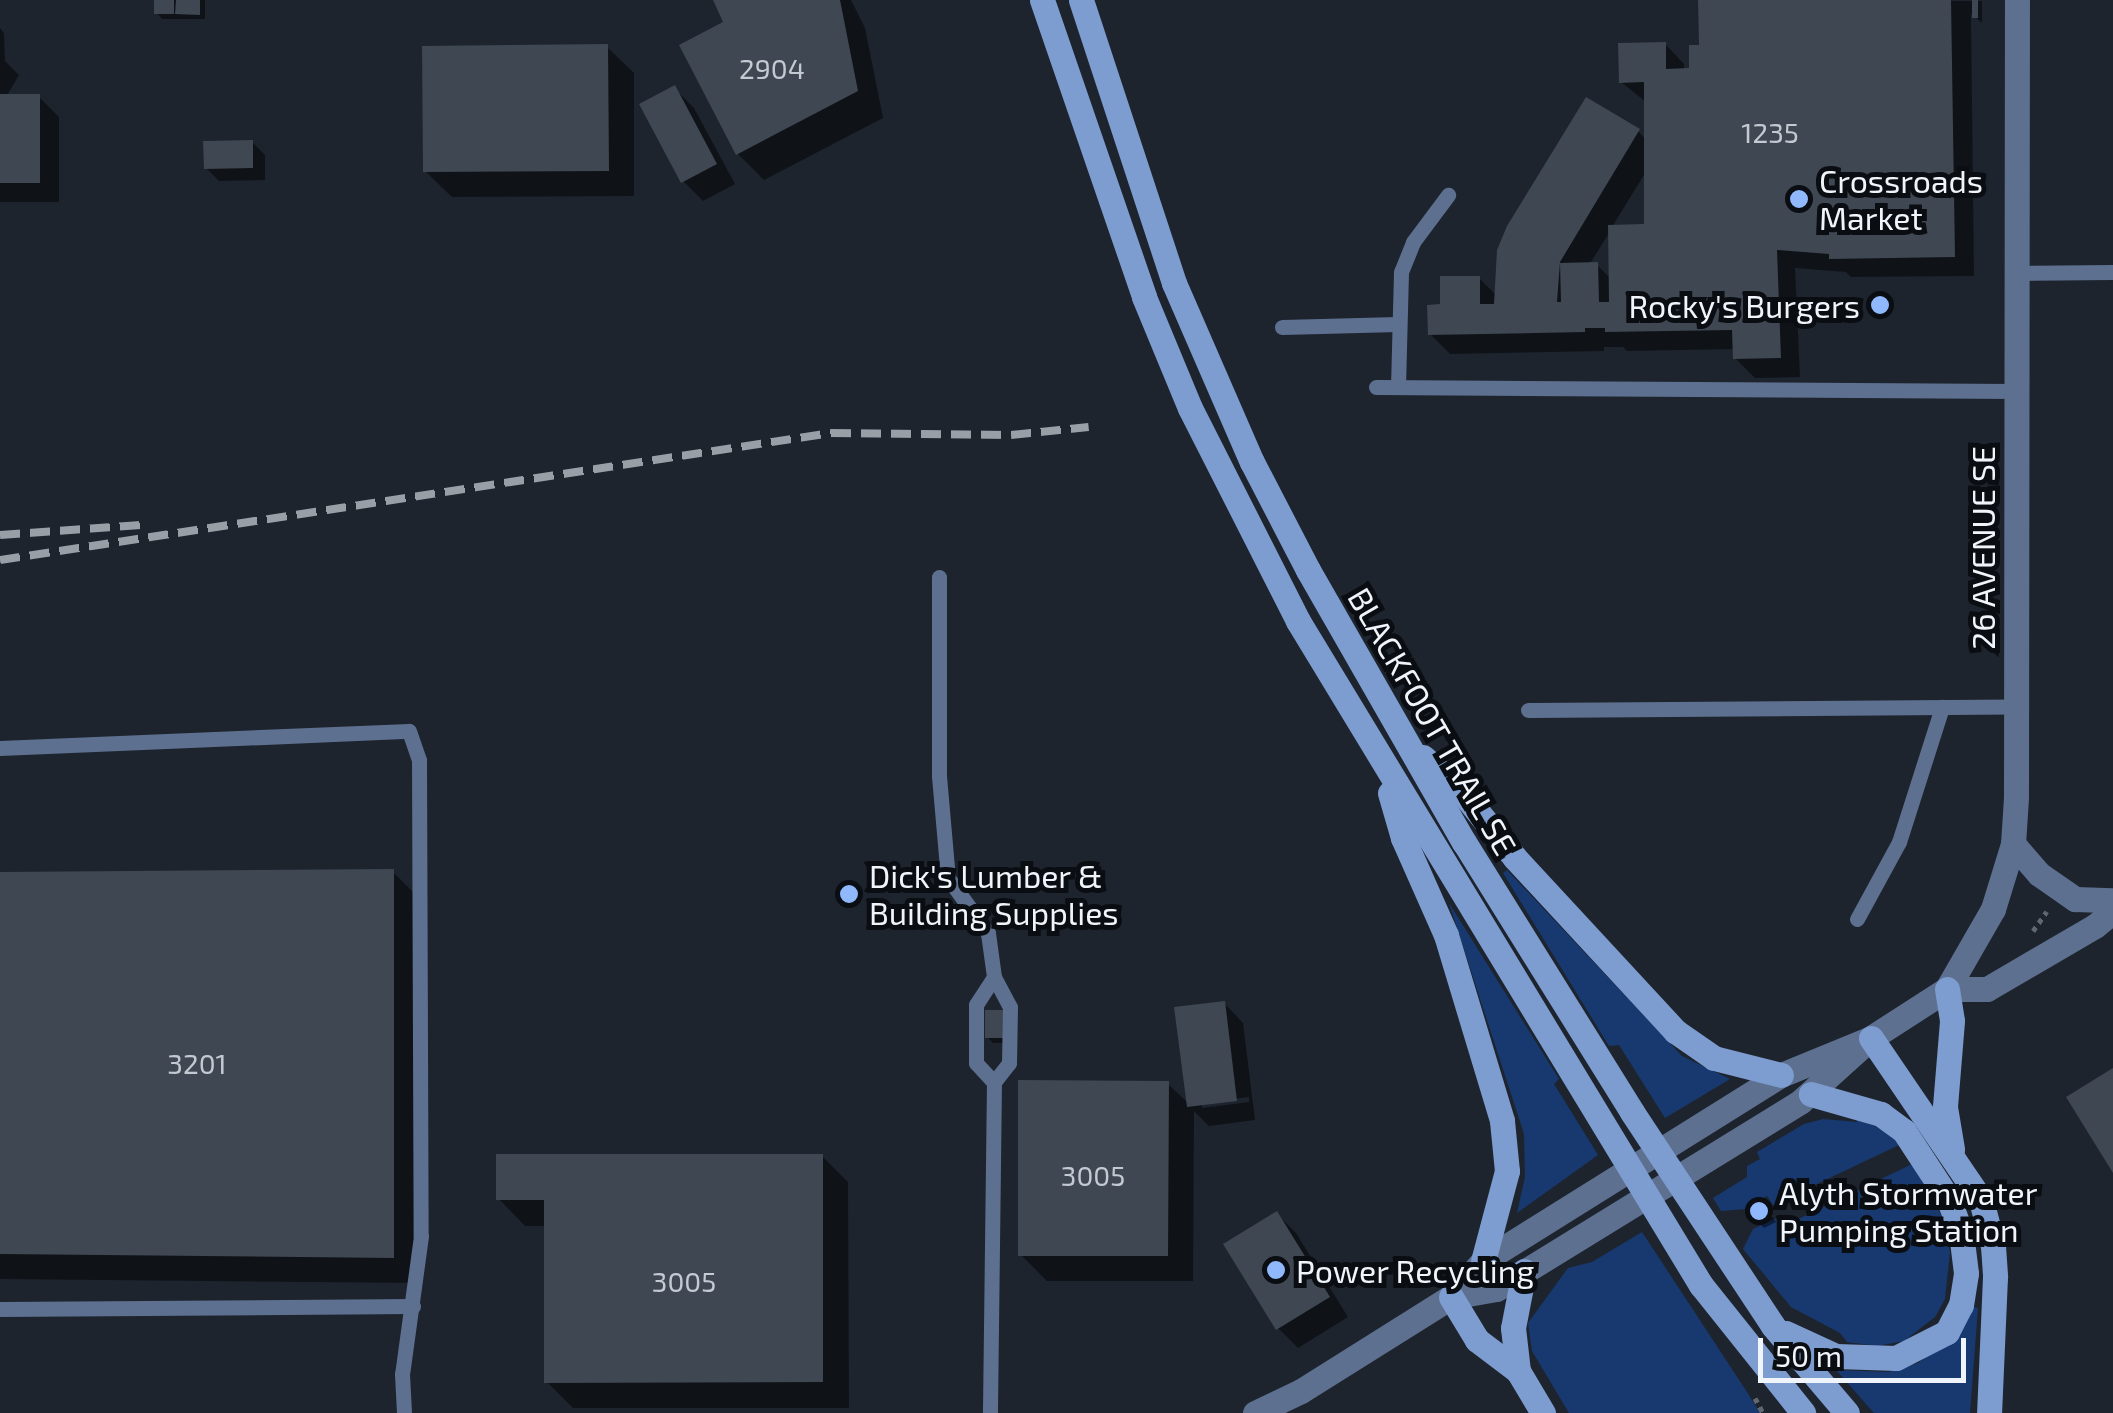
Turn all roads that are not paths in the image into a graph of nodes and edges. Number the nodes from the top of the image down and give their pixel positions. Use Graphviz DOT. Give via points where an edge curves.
graph roads {
  1 [pos="1042,0"];
  2 [pos="1080,0"];
  3 [pos="2017,0"];
  4 [pos="1448,195"];
  5 [pos="2113,272"];
  6 [pos="2015,273"];
  7 [pos="1398,324"];
  8 [pos="1282,327"];
  9 [pos="1376,388"];
  10 [pos="1398,388"];
  11 [pos="2014,390"];
  12 [pos="939,577"];
  13 [pos="1942,707"];
  14 [pos="2015,707"];
  15 [pos="1528,710"];
  16 [pos="1406,742"];
  17 [pos="0,748"];
  18 [pos="1380,760"];
  19 [pos="2014,844"];
  20 [pos="2113,900"];
  21 [pos="2113,911"];
  22 [pos="1857,919"];
  23 [pos="994,977"];
  24 [pos="1947,989"];
  25 [pos="1871,1038"];
  26 [pos="1781,1075"];
  27 [pos="994,1082"];
  28 [pos="1811,1094"];
  29 [pos="1953,1154"];
  30 [pos="1484,1261"];
  31 [pos="1524,1271"];
  32 [pos="1450,1297"];
  33 [pos="412,1306"];
  34 [pos="0,1309"];
  35 [pos="1772,1326"];
  36 [pos="1518,1371"];
  37 [pos="1766,1372"];
  38 [pos="404,1413"];
  39 [pos="990,1413"];
  40 [pos="1256,1413"];
  41 [pos="1543,1413"];
  42 [pos="1779,1413"];
  43 [pos="1803,1413"];
  44 [pos="1847,1413"];
  45 [pos="1989,1413"];
  1 -- 18 [label="main road, BLACKFOOT TRAIL SE" via="1144,296 1190,408 1298,621"];
  2 -- 16 [label="main road, BLACKFOOT TRAIL SE" via="1174,283 1308,570"];
  3 -- 6 [label="street, 26 AVENUE SE"];
  4 -- 7 [label="lane" via="1400,272"];
  5 -- 6 [label="lane"];
  6 -- 11 [label="street, 26 AVENUE SE"];
  7 -- 8 [label="lane"];
  7 -- 10 [label="lane"];
  9 -- 10 [label="lane"];
  10 -- 11 [label="lane"];
  11 -- 14 [label="street, 26 AVENUE SE"];
  12 -- 23 [label="lane" via="939,776 948,878 988,933"];
  13 -- 14 [label="lane"];
  13 -- 15 [label="lane"];
  13 -- 22 [label="lane" via="1898,842"];
  14 -- 19 [label="street, 26 AVENUE SE"];
  16 -- 26 [label="main road" via="1461,791 1675,1032 1714,1058"];
  16 -- 35 [label="main road, BLACKFOOT TRAIL SE"];
  17 -- 33 [label="lane" via="409,730 420,760 421,1236"];
  18 -- 30 [label="main road" via="1403,838 1446,935 1502,1121 1507,1171"];
  18 -- 37 [label="main road, BLACKFOOT TRAIL SE" via="1701,1285"];
  19 -- 20 [label="street" via="2039,874 2076,900"];
  19 -- 24 [label="street, 26 AVENUE SE" via="1993,910"];
  21 -- 24 [label="street" via="1988,988"];
  23 -- 27 [label="lane" via="1010,1021 1009,1063"];
  23 -- 27 [label="lane" via="976,1006 976,1063"];
  24 -- 25 [label="street, 26 AVENUE SE"];
  24 -- 29 [label="main road" via="1952,1021 1945,1107"];
  25 -- 26 [label="street, 26 AVENUE SE"];
  25 -- 28 [label="street, 26 AVENUE SE"];
  25 -- 29 [label="main road"];
  26 -- 30 [label="street, 26 AVENUE SE"];
  27 -- 39 [label="lane"];
  28 -- 31 [label="street, 26 AVENUE SE"];
  28 -- 35 [label="main road" via="1882,1114 1920,1150 1960,1233 1963,1289 1947,1332 1896,1358 1836,1356"];
  29 -- 45 [label="main road" via="1980,1200 1993,1246"];
  30 -- 32 [label="street, 26 AVENUE SE"];
  31 -- 32 [label="street, 26 AVENUE SE" via="1496,1289"];
  31 -- 36 [label="main road" via="1513,1328"];
  32 -- 36 [label="main road" via="1477,1340"];
  32 -- 40 [label="street"];
  33 -- 34 [label="lane"];
  33 -- 38 [label="lane"];
  35 -- 44 [label="main road, BLACKFOOT TRAIL SE"];
  36 -- 41 [label="main road"];
  37 -- 42 [label="main road"];
  37 -- 43 [label="main road, BLACKFOOT TRAIL SE"];
}
